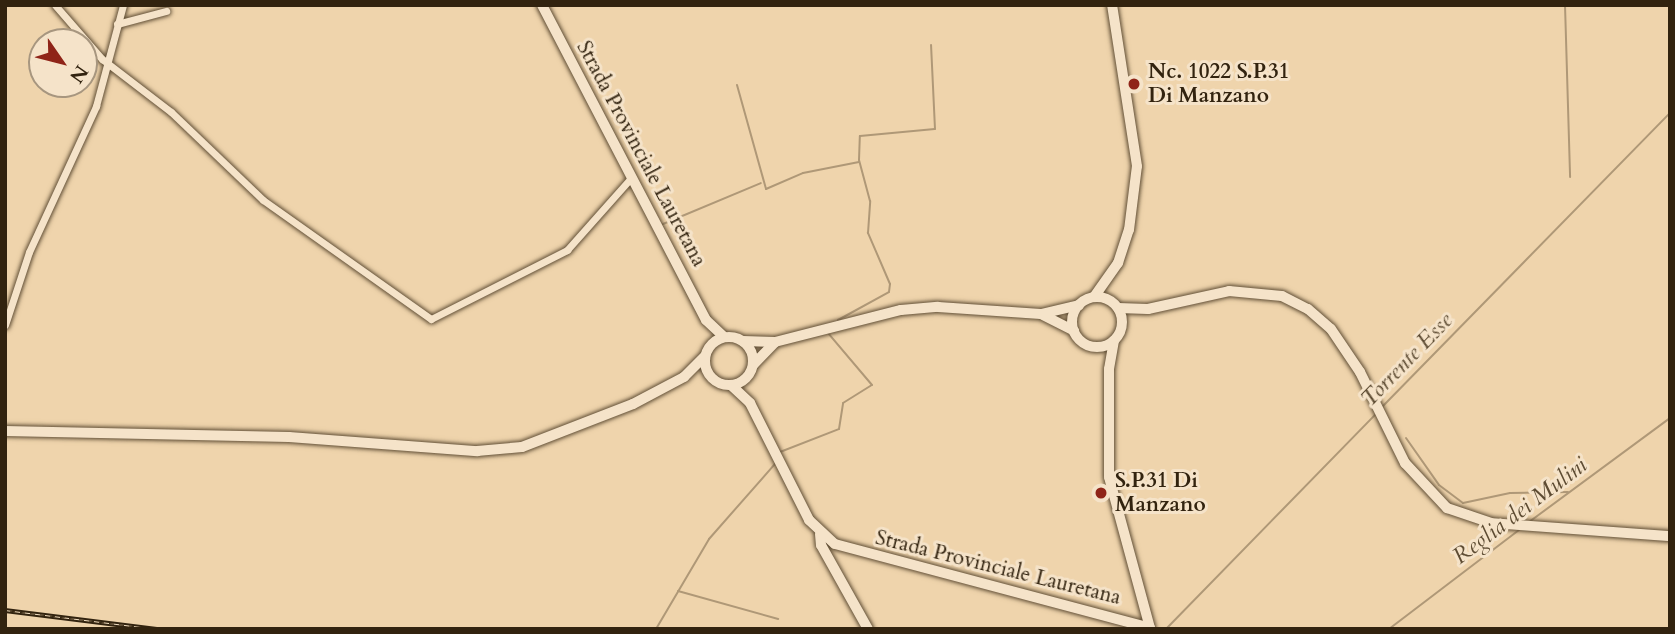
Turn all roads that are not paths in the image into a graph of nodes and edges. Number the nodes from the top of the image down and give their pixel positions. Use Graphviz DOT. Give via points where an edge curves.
graph roads {
  1 [pos="55,5"];
  2 [pos="122,5"];
  3 [pos="542,5"];
  4 [pos="1112,5"];
  5 [pos="166,11"];
  6 [pos="117,24"];
  7 [pos="107,64"];
  8 [pos="631,178"];
  9 [pos="1118,263"];
  10 [pos="1094,297"];
  11 [pos="1079,305"];
  12 [pos="1116,305"];
  13 [pos="1148,309"];
  14 [pos="1041,314"];
  15 [pos="706,320"];
  16 [pos="5,325"];
  17 [pos="1122,327"];
  18 [pos="1074,331"];
  19 [pos="724,337"];
  20 [pos="1114,340"];
  21 [pos="743,341"];
  22 [pos="775,342"];
  23 [pos="1091,346"];
  24 [pos="706,352"];
  25 [pos="1109,369"];
  26 [pos="751,371"];
  27 [pos="709,376"];
  28 [pos="684,377"];
  29 [pos="732,386"];
  30 [pos="750,403"];
  31 [pos="5,432"];
  32 [pos="820,534"];
  33 [pos="1670,536"];
  34 [pos="835,544"];
  35 [pos="828,558"];
  36 [pos="1151,628"];
  37 [pos="868,629"];
  1 -- 7 [label="street"];
  2 -- 6 [label="street"];
  3 -- 8 [label="main road, Strada Provinciale Lauretana"];
  4 -- 9 [label="main road" via="1137,166 1133,211"];
  5 -- 6 [label="street"];
  6 -- 7 [label="street"];
  7 -- 8 [label="street" via="181,120 263,200 431,318 567,250"];
  7 -- 16 [label="street" via="96,106 29,252"];
  8 -- 15 [label="main road, Strada Provinciale Lauretana"];
  9 -- 10 [label="main road"];
  9 -- 12 [label="main road"];
  10 -- 11 [label="main road"];
  10 -- 12 [label="main road"];
  11 -- 14 [label="main road"];
  11 -- 18 [label="main road" via="1073,315"];
  12 -- 13 [label="main road"];
  12 -- 17 [label="main road"];
  13 -- 17 [label="main road"];
  13 -- 33 [label="main road" via="1229,291 1282,296 1308,309 1331,329 1360,372 1415,477 1436,500 1476,520"];
  14 -- 18 [label="main road"];
  14 -- 22 [label="main road" via="938,307 901,310"];
  15 -- 19 [label="main road, Strada Provinciale Lauretana"];
  15 -- 24 [label="main road, Strada Provinciale Lauretana"];
  17 -- 20 [label="main road"];
  18 -- 23 [label="main road"];
  19 -- 21 [label="main road"];
  19 -- 24 [label="main road"];
  20 -- 23 [label="main road"];
  20 -- 25 [label="main road"];
  21 -- 22 [label="main road"];
  21 -- 26 [label="main road, Strada Provinciale Lauretana" via="752,352"];
  22 -- 26 [label="main road"];
  23 -- 25 [label="main road"];
  24 -- 27 [label="main road, Strada Provinciale Lauretana"];
  24 -- 28 [label="main road"];
  25 -- 36 [label="main road" via="1109,477"];
  26 -- 29 [label="main road"];
  26 -- 30 [label="main road, Strada Provinciale Lauretana"];
  27 -- 28 [label="main road"];
  27 -- 29 [label="main road, Strada Provinciale Lauretana"];
  28 -- 31 [label="main road" via="554,438 522,447 477,451 289,437"];
  29 -- 30 [label="main road, Strada Provinciale Lauretana"];
  30 -- 32 [label="main road, Strada Provinciale Lauretana" via="808,520"];
  32 -- 34 [label="main road, Strada Provinciale Lauretana"];
  32 -- 35 [label="main road, Strada Provinciale Lauretana"];
  34 -- 35 [label="main road"];
  34 -- 36 [label="main road, Strada Provinciale Lauretana"];
  35 -- 37 [label="main road, Strada Provinciale Lauretana"];
}
